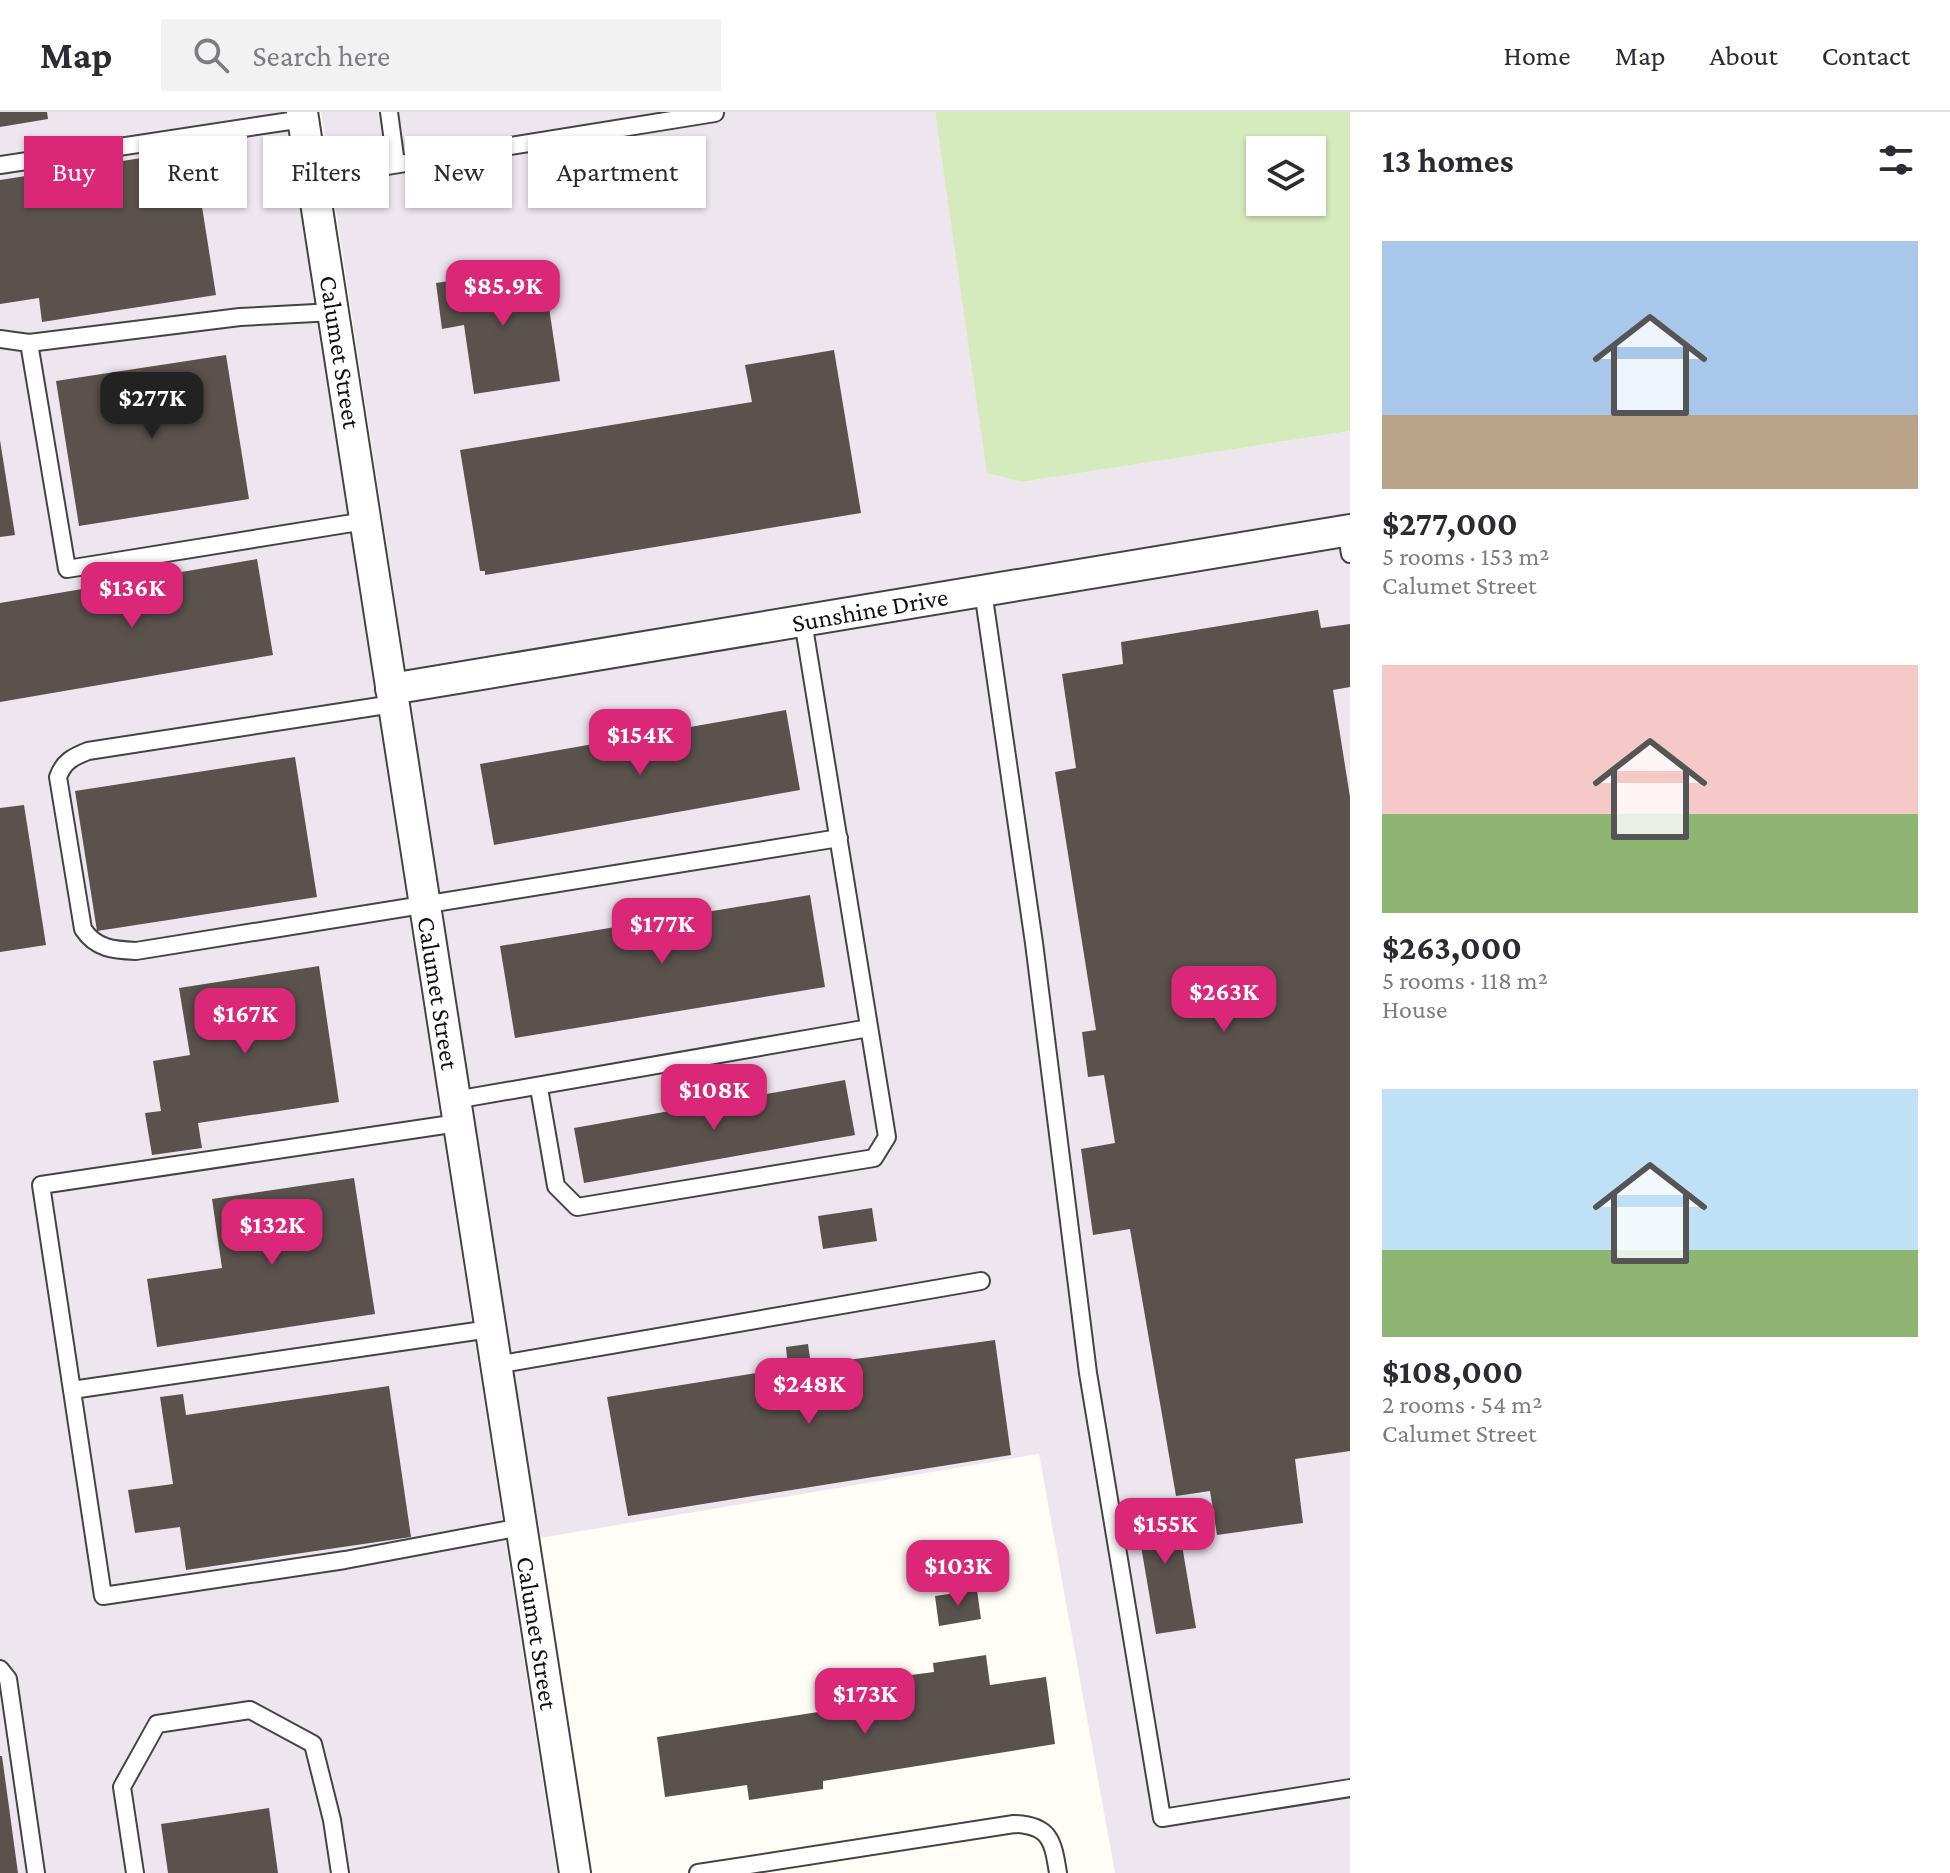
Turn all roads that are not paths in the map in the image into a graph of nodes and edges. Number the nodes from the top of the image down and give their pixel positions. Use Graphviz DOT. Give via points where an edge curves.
graph roads {
  1 [pos="389,112"];
  2 [pos="715,113"];
  3 [pos="303,116"];
  4 [pos="306,136"];
  5 [pos="396,164"];
  6 [pos="0,165"];
  7 [pos="389,165"];
  8 [pos="318,208"];
  9 [pos="334,312"];
  10 [pos="0,339"];
  11 [pos="29,343"];
  12 [pos="365,521"];
  13 [pos="1349,538"];
  14 [pos="983,591"];
  15 [pos="803,621"];
  16 [pos="392,697"];
  17 [pos="839,838"];
  18 [pos="424,903"];
  19 [pos="869,1028"];
  20 [pos="539,1088"];
  21 [pos="457,1112"];
  22 [pos="981,1281"];
  23 [pos="490,1329"];
  24 [pos="496,1365"];
  25 [pos="72,1390"];
  26 [pos="521,1527"];
  27 [pos="0,1669"];
  28 [pos="1350,1788"];
  29 [pos="36,1873"];
  30 [pos="135,1873"];
  31 [pos="340,1873"];
  32 [pos="574,1873"];
  33 [pos="698,1873"];
  34 [pos="1058,1873"];
  1 -- 5 [label="lane"];
  2 -- 5 [label="lane"];
  3 -- 4 [label="street, Calumet Street"];
  3 -- 6 [label="lane"];
  5 -- 7 [label="lane"];
  8 -- 9 [label="street, Calumet Street"];
  9 -- 11 [label="lane" via="240,317"];
  9 -- 12 [label="street, Calumet Street"];
  10 -- 11 [label="lane"];
  11 -- 12 [label="lane" via="67,569"];
  12 -- 16 [label="street, Calumet Street"];
  13 -- 14 [label="street, Sunshine Drive"];
  14 -- 15 [label="street, Sunshine Drive"];
  14 -- 28 [label="lane" via="1088,1373 1162,1818"];
  15 -- 16 [label="street, Sunshine Drive"];
  15 -- 17 [label="lane"];
  16 -- 18 [label="street, Calumet Street"];
  16 -- 18 [label="lane" via="88,751 73,756 58,777 83,929 100,946 136,951"];
  17 -- 18 [label="lane"];
  17 -- 19 [label="lane"];
  18 -- 21 [label="street, Calumet Street"];
  19 -- 20 [label="lane"];
  19 -- 20 [label="lane" via="887,1137 874,1158 577,1207 556,1186"];
  20 -- 21 [label="lane"];
  21 -- 23 [label="street, Calumet Street"];
  21 -- 25 [label="lane" via="41,1185"];
  22 -- 24 [label="lane"];
  23 -- 24 [label="street, Calumet Street"];
  23 -- 25 [label="lane"];
  24 -- 26 [label="street, Calumet Street"];
  25 -- 26 [label="lane" via="103,1596"];
  26 -- 32 [label="street, Calumet Street"];
  27 -- 29 [label="lane" via="8,1679"];
  30 -- 31 [label="lane" via="122,1787 157,1724 250,1710 313,1744"];
  33 -- 34 [label="lane" via="1014,1824 1034,1825 1048,1835"];
}
